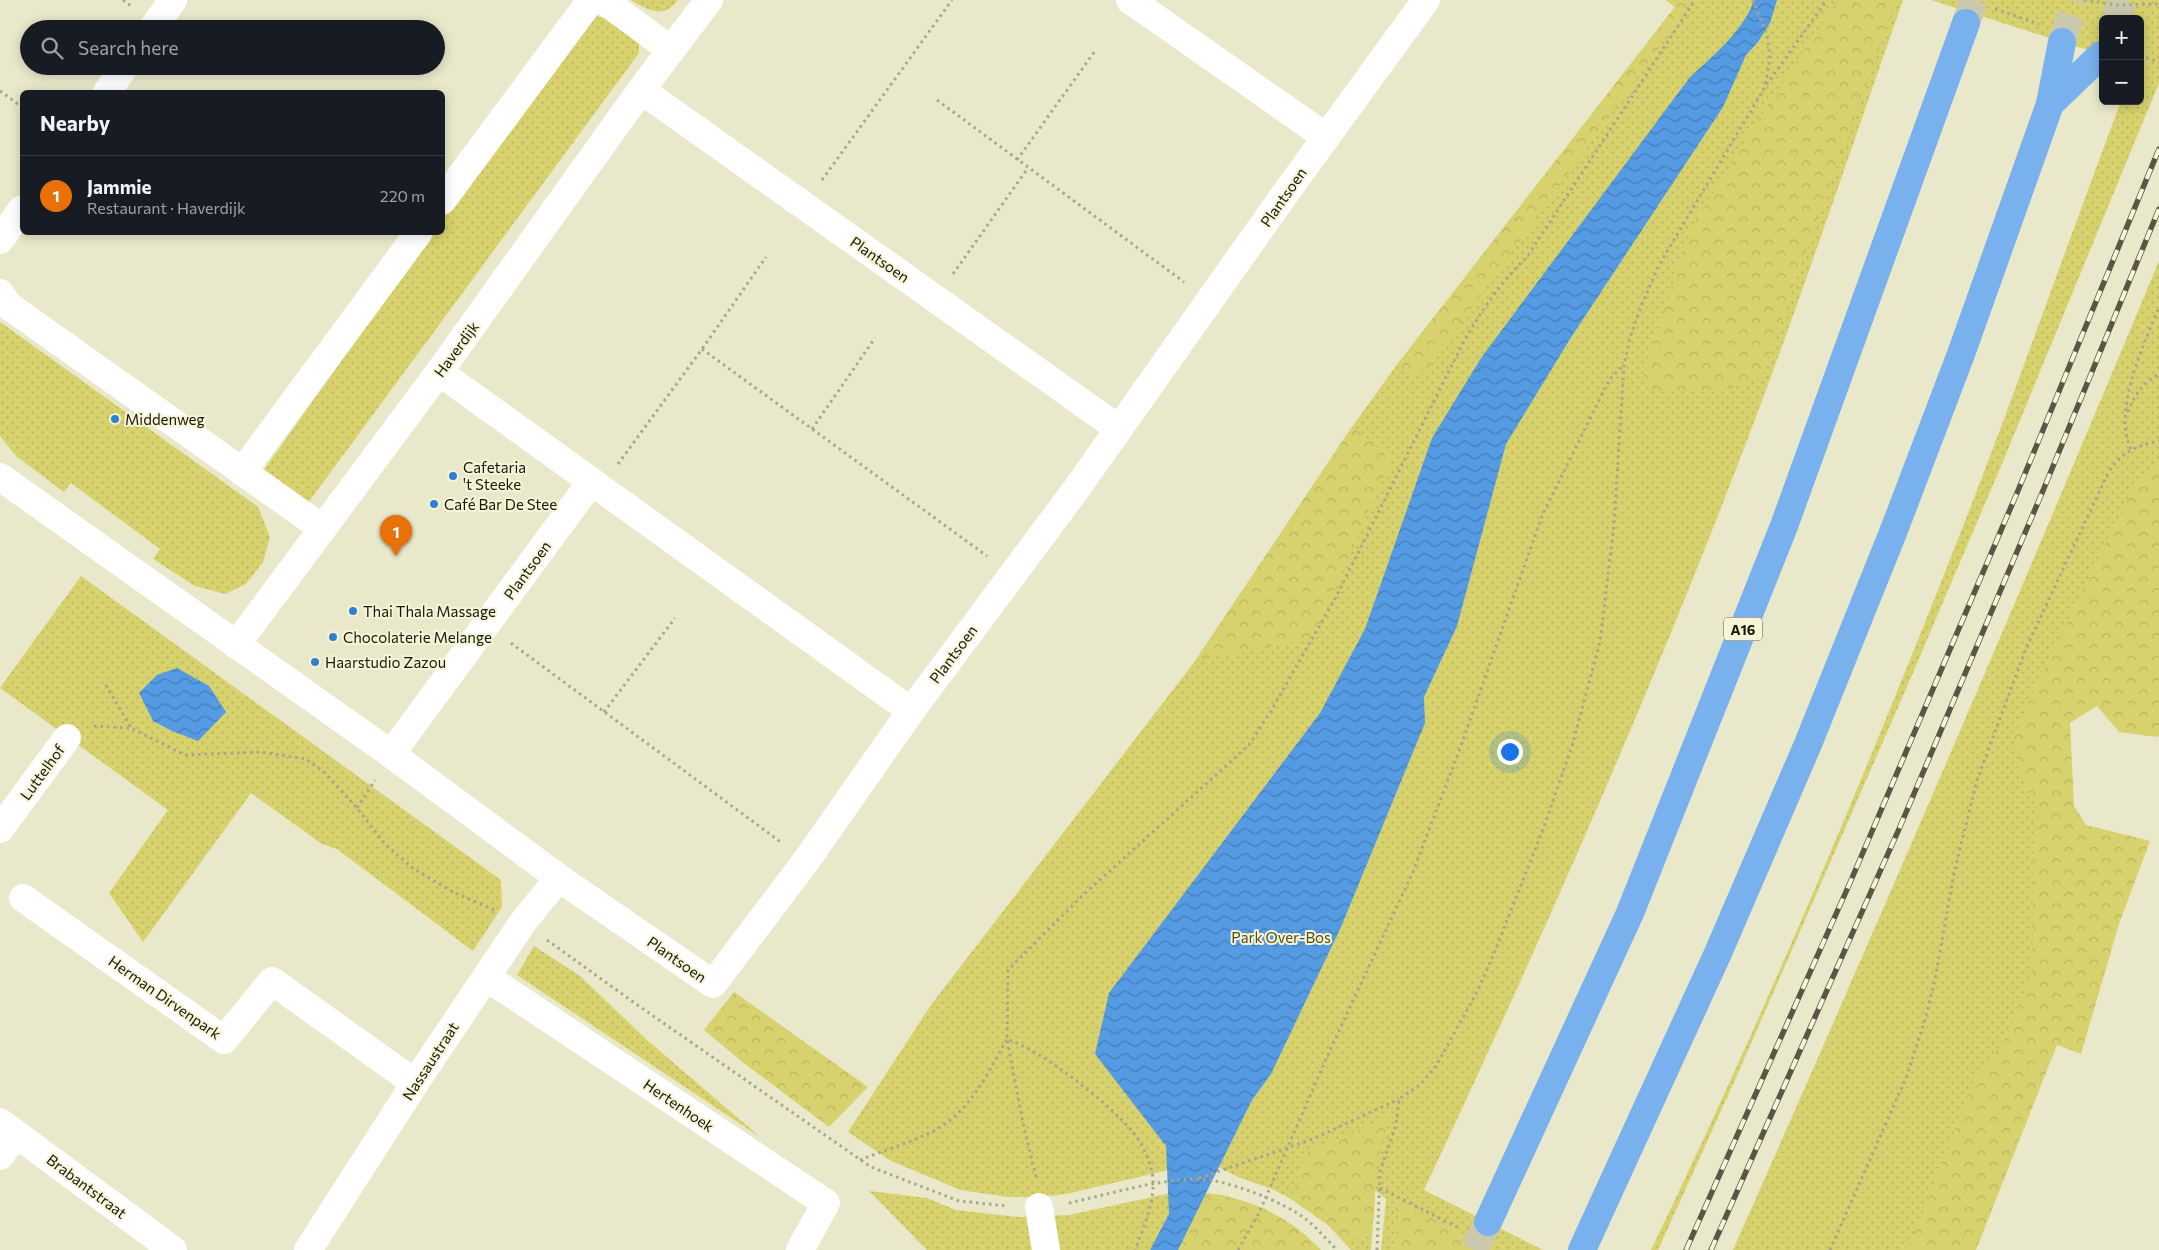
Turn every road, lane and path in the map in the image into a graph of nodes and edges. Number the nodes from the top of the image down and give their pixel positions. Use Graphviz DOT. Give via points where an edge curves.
graph roads {
  1 [pos="173,0"];
  2 [pos="592,0"];
  3 [pos="603,0"];
  4 [pos="709,0"];
  5 [pos="952,0"];
  6 [pos="1130,0"];
  7 [pos="1426,0"];
  8 [pos="1695,0"];
  9 [pos="1754,0"];
  10 [pos="1827,0"];
  11 [pos="2084,0"];
  12 [pos="2159,4"];
  13 [pos="1993,9"];
  14 [pos="159,20"];
  15 [pos="1966,23"];
  16 [pos="2055,34"];
  17 [pos="671,50"];
  18 [pos="1095,51"];
  19 [pos="2144,57"];
  20 [pos="2099,58"];
  21 [pos="2159,62"];
  22 [pos="118,75"];
  23 [pos="1765,87"];
  24 [pos="107,90"];
  25 [pos="641,90"];
  26 [pos="0,91"];
  27 [pos="937,100"];
  28 [pos="2050,104"];
  29 [pos="20,106"];
  30 [pos="1326,137"];
  31 [pos="1017,160"];
  32 [pos="1028,168"];
  33 [pos="445,197"];
  34 [pos="803,205"];
  35 [pos="20,212"];
  36 [pos="417,235"];
  37 [pos="0,240"];
  38 [pos="766,257"];
  39 [pos="0,293"];
  40 [pos="936,298"];
  41 [pos="1210,301"];
  42 [pos="2159,307"];
  43 [pos="876,338"];
  44 [pos="702,349"];
  45 [pos="1624,365"];
  46 [pos="439,372"];
  47 [pos="2159,374"];
  48 [pos="2126,417"];
  49 [pos="812,429"];
  50 [pos="1119,429"];
  51 [pos="2159,441"];
  52 [pos="2131,449"];
  53 [pos="242,472"];
  54 [pos="0,477"];
  55 [pos="596,485"];
  56 [pos="322,528"];
  57 [pos="1012,575"];
  58 [pos="675,618"];
  59 [pos="486,625"];
  60 [pos="236,645"];
  61 [pos="106,684"];
  62 [pos="912,711"];
  63 [pos="604,712"];
  64 [pos="131,728"];
  65 [pos="76,732"];
  66 [pos="391,754"];
  67 [pos="0,829"];
  68 [pos="806,860"];
  69 [pos="559,878"];
  70 [pos="23,898"];
  71 [pos="523,922"];
  72 [pos="486,977"];
  73 [pos="1007,1039"];
  74 [pos="415,1083"];
  75 [pos="1399,1099"];
  76 [pos="8,1128"];
  77 [pos="0,1156"];
  78 [pos="860,1160"];
  79 [pos="1199,1178"];
  80 [pos="1380,1188"];
  81 [pos="1039,1207"];
  82 [pos="1488,1222"];
  83 [pos="1458,1228"];
  84 [pos="313,1248"];
  85 [pos="173,1250"];
  86 [pos="800,1250"];
  87 [pos="1046,1250"];
  88 [pos="1135,1250"];
  89 [pos="1238,1250"];
  90 [pos="1337,1250"];
  91 [pos="1377,1250"];
  92 [pos="1582,1250"];
  93 [pos="1830,1250"];
  1 -- 14 [label="street"];
  2 -- 33 [label="street"];
  3 -- 17 [label="street"];
  4 -- 17 [label="street, Haverdijk"];
  5 -- 34 [label="path"];
  6 -- 30 [label="street"];
  7 -- 30 [label="street, Plantsoen"];
  8 -- 73 [label="path" via="1527,257 1509,274 1474,324 1337,595 1249,746 1082,897 1008,970"];
  9 -- 23 [label="path" via="1767,35 1770,58"];
  10 -- 23 [label="path"];
  11 -- 12 [label="path" via="2118,5"];
  13 -- 16 [label="path"];
  15 -- 82 [label="highway, A16" via="1774,554 1630,913"];
  16 -- 28 [label="highway"];
  17 -- 25 [label="street, Haverdijk"];
  18 -- 31 [label="path"];
  19 -- 21 [label="path"];
  20 -- 28 [label="highway"];
  22 -- 24 [label="street"];
  23 -- 45 [label="path" via="1659,265 1630,337"];
  25 -- 34 [label="street, Plantsoen"];
  25 -- 46 [label="street, Haverdijk"];
  26 -- 29 [label="path"];
  27 -- 31 [label="path"];
  28 -- 92 [label="highway" via="1919,465 1808,744 1718,953"];
  30 -- 41 [label="street, Plantsoen"];
  31 -- 32 [label="path"];
  32 -- 40 [label="path"];
  32 -- 41 [label="path"];
  34 -- 40 [label="street, Plantsoen"];
  35 -- 37 [label="street"];
  36 -- 53 [label="street"];
  38 -- 44 [label="path"];
  39 -- 53 [label="street" via="9,306"];
  40 -- 50 [label="street, Plantsoen"];
  41 -- 50 [label="street, Plantsoen"];
  42 -- 48 [label="path" via="2135,368"];
  43 -- 49 [label="path"];
  44 -- 49 [label="path"];
  44 -- 55 [label="path"];
  45 -- 75 [label="path" via="1614,526 1600,642 1572,746 1544,827 1476,994 1436,1066 1420,1085"];
  45 -- 89 [label="path" via="1605,388 1542,516 1413,872 1259,1212"];
  46 -- 55 [label="street"];
  46 -- 56 [label="street, Haverdijk"];
  47 -- 48 [label="path" via="2142,386"];
  48 -- 52 [label="path" via="2126,438"];
  49 -- 57 [label="path"];
  50 -- 57 [label="street, Plantsoen"];
  51 -- 52 [label="path"];
  52 -- 93 [label="path" via="2120,456 2109,470 2006,699 1964,827 1935,979 1922,1028 1906,1078"];
  53 -- 56 [label="street"];
  54 -- 60 [label="street"];
  55 -- 59 [label="street, Plantsoen"];
  55 -- 62 [label="street"];
  56 -- 60 [label="street, Haverdijk"];
  57 -- 62 [label="street, Plantsoen"];
  58 -- 63 [label="path"];
  59 -- 63 [label="path"];
  59 -- 66 [label="street, Plantsoen"];
  60 -- 66 [label="street, Plantsoen"];
  61 -- 64 [label="path"];
  62 -- 68 [label="street, Plantsoen"];
  63 -- 68 [label="path"];
  64 -- 65 [label="path"];
  64 -- 71 [label="path" via="185,755 260,752 306,760 324,772 385,844 414,869 453,892"];
  65 -- 67 [label="street, Luttelhof"];
  66 -- 69 [label="street, Plantsoen"];
  68 -- 69 [label="street, Plantsoen" via="713,984"];
  69 -- 71 [label="street, Nassaustraat"];
  70 -- 74 [label="street, Herman Dirvenpark" via="224,1040 272,981"];
  71 -- 72 [label="street, Nassaustraat"];
  71 -- 78 [label="path"];
  72 -- 74 [label="street, Nassaustraat"];
  72 -- 86 [label="street, Hertenhoek" via="826,1203"];
  73 -- 78 [label="path" via="966,1104 943,1125"];
  73 -- 81 [label="path" via="1040,1196"];
  73 -- 88 [label="path" via="1035,1052 1067,1074 1116,1114 1141,1143 1152,1173 1153,1188"];
  74 -- 84 [label="street, Nassaustraat"];
  75 -- 79 [label="path" via="1313,1139"];
  75 -- 80 [label="path" via="1396,1125 1380,1172"];
  76 -- 77 [label="street"];
  76 -- 85 [label="street, Brabantstraat"];
  78 -- 81 [label="path" via="959,1201 992,1206"];
  79 -- 81 [label="path"];
  79 -- 90 [label="path" via="1243,1189 1287,1208 1306,1219"];
  80 -- 83 [label="path"];
  80 -- 91 [label="path"];
  81 -- 87 [label="street"];
}
